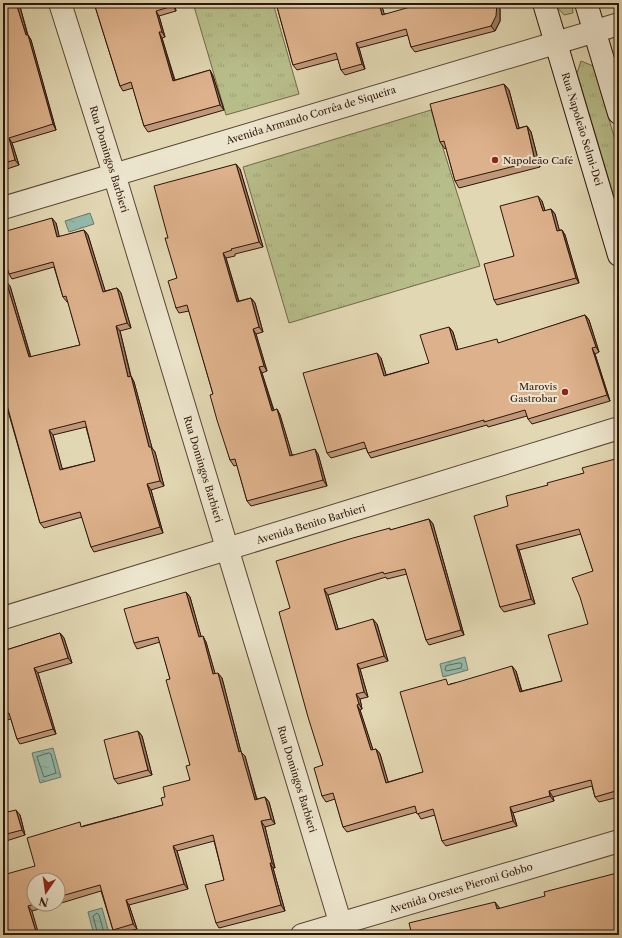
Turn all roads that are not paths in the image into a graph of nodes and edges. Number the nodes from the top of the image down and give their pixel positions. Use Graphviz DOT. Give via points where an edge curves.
graph roads {
  1 [pos="60,3"];
  2 [pos="544,3"];
  3 [pos="586,3"];
  4 [pos="619,24"];
  5 [pos="594,31"];
  6 [pos="556,42"];
  7 [pos="619,113"];
  8 [pos="114,174"];
  9 [pos="3,208"];
  10 [pos="619,255"];
  11 [pos="619,428"];
  12 [pos="227,550"];
  13 [pos="3,618"];
  14 [pos="619,841"];
  15 [pos="342,929"];
  16 [pos="302,935"];
  1 -- 8 [label="street, Rua Domingos Barbieri"];
  2 -- 6 [label="street, Rua Napoleão Selmi-Dei"];
  3 -- 5 [label="street"];
  4 -- 5 [label="street, Avenida Armando Corrêa de Siqueira"];
  5 -- 6 [label="street, Avenida Armando Corrêa de Siqueira"];
  5 -- 7 [label="street"];
  6 -- 8 [label="street, Avenida Armando Corrêa de Siqueira"];
  6 -- 10 [label="street, Rua Napoleão Selmi-Dei"];
  8 -- 9 [label="street, Avenida Armando Corrêa de Siqueira"];
  8 -- 12 [label="street, Rua Domingos Barbieri"];
  11 -- 12 [label="street, Avenida Benito Barbieri"];
  12 -- 13 [label="street, Avenida Benito Barbieri"];
  12 -- 15 [label="street, Rua Domingos Barbieri"];
  14 -- 15 [label="street, Avenida Orestes Pieroni Gobbo"];
  15 -- 16 [label="street, Avenida Orestes Pieroni Gobbo"];
}
